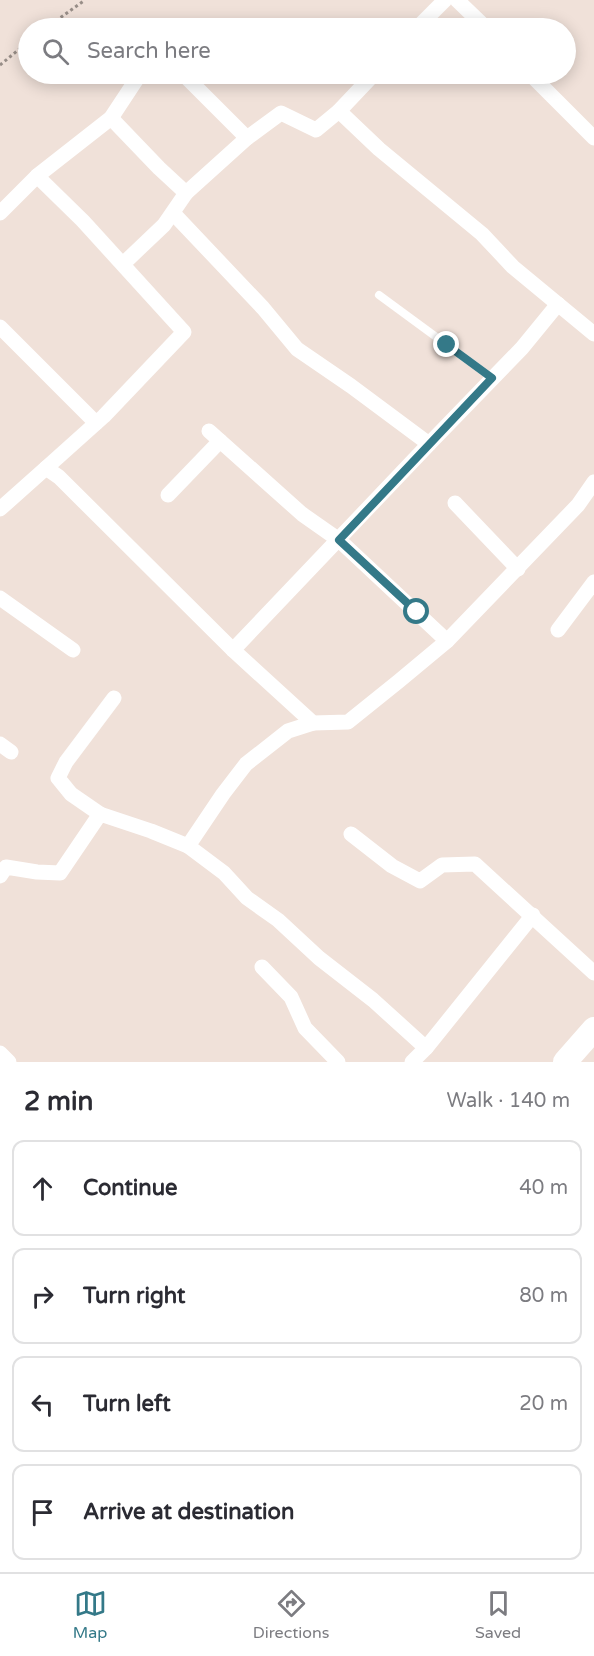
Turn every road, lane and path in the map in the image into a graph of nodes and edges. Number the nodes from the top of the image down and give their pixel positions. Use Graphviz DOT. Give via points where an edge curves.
graph roads {
  1 [pos="85,0"];
  2 [pos="445,0"];
  3 [pos="457,0"];
  4 [pos="60,18"];
  5 [pos="427,18"];
  6 [pos="476,18"];
  7 [pos="18,50"];
  8 [pos="0,65"];
  9 [pos="133,84"];
  10 [pos="193,84"];
  11 [pos="365,84"];
  12 [pos="540,84"];
  13 [pos="339,111"];
  14 [pos="111,118"];
  15 [pos="247,138"];
  16 [pos="594,138"];
  17 [pos="37,176"];
  18 [pos="186,193"];
  19 [pos="0,213"];
  20 [pos="173,213"];
  21 [pos="123,264"];
  22 [pos="379,295"];
  23 [pos="558,304"];
  24 [pos="0,327"];
  25 [pos="594,334"];
  26 [pos="492,378"];
  27 [pos="96,423"];
  28 [pos="429,444"];
  29 [pos="46,468"];
  30 [pos="594,482"];
  31 [pos="168,495"];
  32 [pos="456,503"];
  33 [pos="0,509"];
  34 [pos="339,540"];
  35 [pos="518,570"];
  36 [pos="594,582"];
  37 [pos="0,598"];
  38 [pos="558,630"];
  39 [pos="447,641"];
  40 [pos="73,650"];
  41 [pos="233,651"];
  42 [pos="114,698"];
  43 [pos="313,723"];
  44 [pos="100,814"];
  45 [pos="351,834"];
  46 [pos="188,846"];
  47 [pos="1,871"];
  48 [pos="533,915"];
  49 [pos="262,967"];
  50 [pos="594,973"];
  51 [pos="594,1029"];
  52 [pos="426,1048"];
  53 [pos="0,1053"];
  54 [pos="9,1062"];
  55 [pos="338,1062"];
  56 [pos="412,1062"];
  57 [pos="565,1062"];
  1 -- 4 [label="path"];
  2 -- 5 [label="street"];
  3 -- 6 [label="street"];
  7 -- 8 [label="path"];
  9 -- 14 [label="street"];
  10 -- 15 [label="street"];
  11 -- 13 [label="street"];
  12 -- 16 [label="street"];
  13 -- 15 [label="street" via="316,130 281,113"];
  13 -- 23 [label="street"];
  14 -- 17 [label="street"];
  14 -- 18 [label="street"];
  15 -- 18 [label="street"];
  17 -- 19 [label="street"];
  17 -- 21 [label="street"];
  18 -- 20 [label="street"];
  20 -- 21 [label="street"];
  20 -- 28 [label="street" via="297,349"];
  21 -- 27 [label="street" via="184,332"];
  22 -- 26 [label="lane"];
  23 -- 25 [label="street"];
  23 -- 26 [label="street"];
  24 -- 27 [label="street"];
  26 -- 28 [label="street"];
  27 -- 29 [label="street"];
  28 -- 34 [label="street"];
  29 -- 33 [label="street"];
  29 -- 41 [label="street" via="96,512"];
  30 -- 35 [label="street"];
  31 -- 34 [label="street" via="214,436 302,514"];
  32 -- 35 [label="street"];
  34 -- 39 [label="street"];
  34 -- 41 [label="street"];
  35 -- 39 [label="street"];
  36 -- 38 [label="street"];
  37 -- 40 [label="street"];
  39 -- 43 [label="street" via="348,722"];
  41 -- 43 [label="street"];
  42 -- 44 [label="street" via="58,778 71,794"];
  43 -- 46 [label="street" via="288,731 246,764"];
  44 -- 46 [label="street"];
  44 -- 47 [label="street" via="60,873 6,867"];
  45 -- 48 [label="street" via="392,866 420,881 442,865 475,864"];
  46 -- 52 [label="street"];
  48 -- 50 [label="street"];
  48 -- 52 [label="street"];
  49 -- 55 [label="street" via="291,997 305,1028"];
  51 -- 57 [label="highway"];
  52 -- 56 [label="street"];
  53 -- 54 [label="street"];
}
